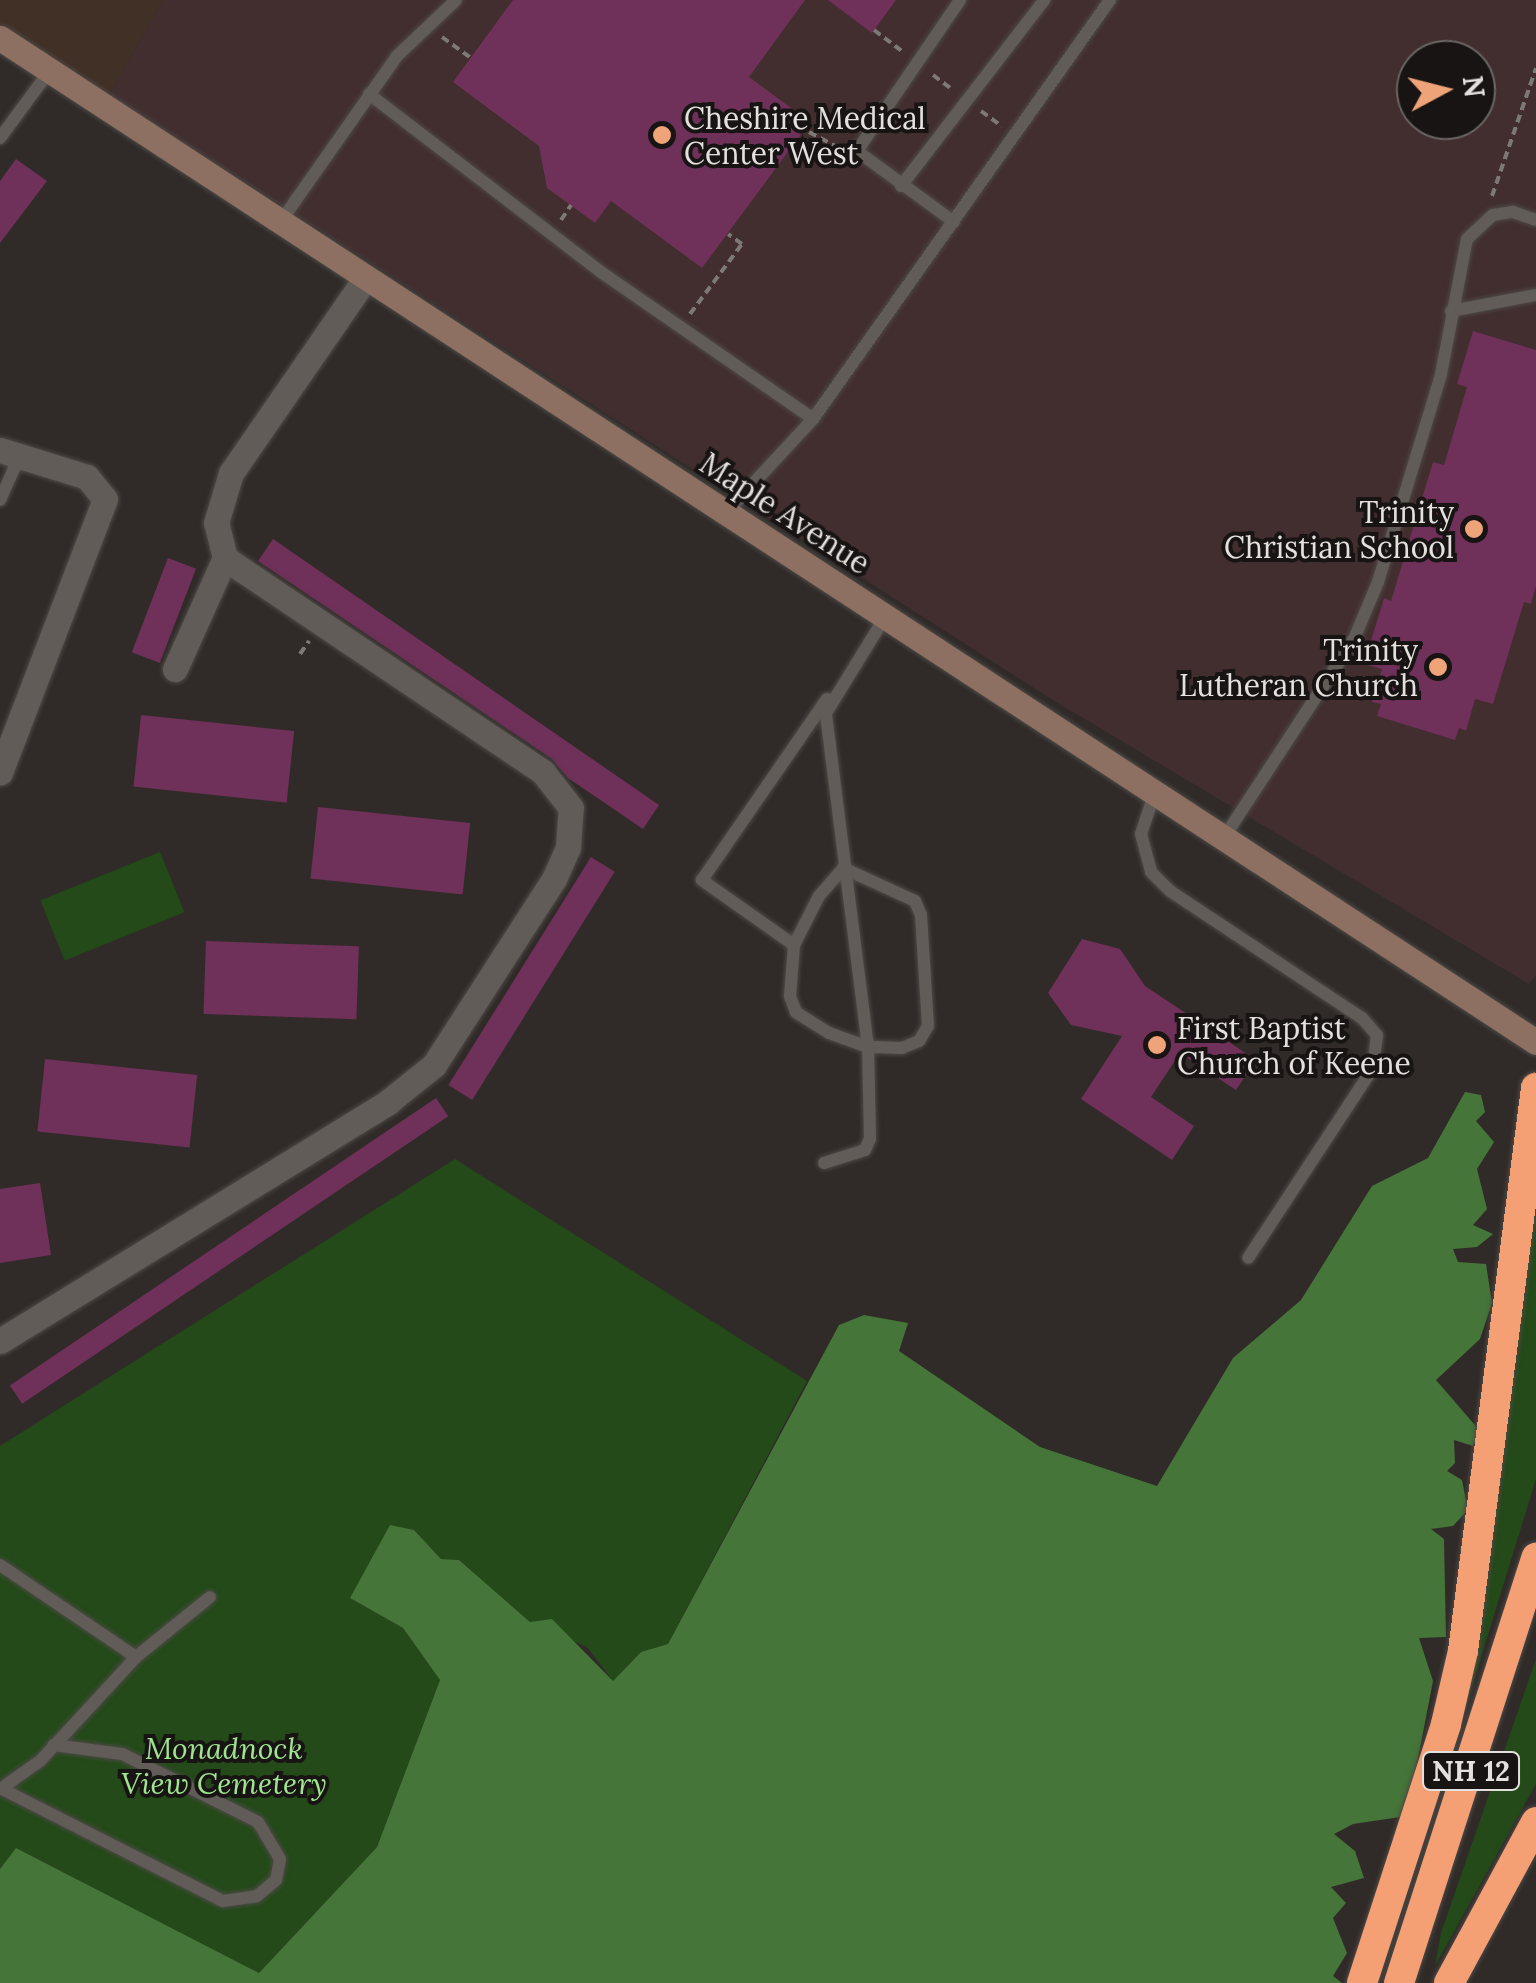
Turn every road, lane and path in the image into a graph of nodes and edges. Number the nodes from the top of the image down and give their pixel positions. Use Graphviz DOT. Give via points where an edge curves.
graph roads {
  1 [pos="456,0"];
  2 [pos="960,0"];
  3 [pos="1044,0"];
  4 [pos="1104,2"];
  5 [pos="426,25"];
  6 [pos="874,30"];
  7 [pos="0,38"];
  8 [pos="907,55"];
  9 [pos="470,58"];
  10 [pos="1536,68"];
  11 [pos="925,69"];
  12 [pos="48,74"];
  13 [pos="955,91"];
  14 [pos="369,94"];
  15 [pos="977,108"];
  16 [pos="1007,130"];
  17 [pos="809,132"];
  18 [pos="0,138"];
  19 [pos="857,151"];
  20 [pos="901,186"];
  21 [pos="571,206"];
  22 [pos="561,220"];
  23 [pos="1484,220"];
  24 [pos="1536,220"];
  25 [pos="954,222"];
  26 [pos="278,224"];
  27 [pos="728,234"];
  28 [pos="364,280"];
  29 [pos="1536,294"];
  30 [pos="1451,310"];
  31 [pos="680,327"];
  32 [pos="813,419"];
  33 [pos="10,453"];
  34 [pos="0,500"];
  35 [pos="726,513"];
  36 [pos="226,558"];
  37 [pos="885,617"];
  38 [pos="175,669"];
  39 [pos="832,694"];
  40 [pos="0,773"];
  41 [pos="1155,790"];
  42 [pos="1225,836"];
  43 [pos="843,868"];
  44 [pos="794,945"];
  45 [pos="1536,1042"];
  46 [pos="868,1047"];
  47 [pos="1536,1088"];
  48 [pos="824,1163"];
  49 [pos="1248,1258"];
  50 [pos="0,1341"];
  51 [pos="1536,1558"];
  52 [pos="0,1565"];
  53 [pos="210,1597"];
  54 [pos="136,1657"];
  55 [pos="54,1745"];
  56 [pos="3,1786"];
  57 [pos="1536,1822"];
  58 [pos="1362,1983"];
  59 [pos="1399,1983"];
  60 [pos="1448,1983"];
  1 -- 5 [label="lane"];
  2 -- 19 [label="lane"];
  3 -- 20 [label="lane"];
  4 -- 25 [label="lane"];
  5 -- 9 [label="path"];
  5 -- 14 [label="lane"];
  6 -- 8 [label="path"];
  7 -- 12 [label="street, Maple Avenue"];
  10 -- 23 [label="path"];
  11 -- 13 [label="path"];
  12 -- 18 [label="lane"];
  12 -- 26 [label="street, Maple Avenue"];
  14 -- 26 [label="lane"];
  14 -- 31 [label="lane"];
  15 -- 16 [label="path"];
  17 -- 19 [label="path" via="826,146"];
  19 -- 20 [label="lane"];
  20 -- 25 [label="lane"];
  21 -- 22 [label="path"];
  23 -- 24 [label="lane" via="1513,212"];
  23 -- 30 [label="lane" via="1467,239"];
  25 -- 32 [label="lane"];
  26 -- 28 [label="street, Maple Avenue"];
  27 -- 31 [label="path" via="742,244"];
  28 -- 35 [label="street, Maple Avenue"];
  28 -- 36 [label="street" via="231,473 216,523"];
  29 -- 30 [label="lane"];
  30 -- 42 [label="lane" via="1441,374 1354,639"];
  31 -- 32 [label="lane"];
  32 -- 35 [label="lane"];
  33 -- 34 [label="lane"];
  33 -- 40 [label="street" via="86,477 105,500"];
  35 -- 37 [label="street, Maple Avenue"];
  36 -- 38 [label="street"];
  36 -- 50 [label="street" via="543,772 571,808 568,847 434,1064 388,1102"];
  37 -- 39 [label="lane"];
  37 -- 41 [label="street, Maple Avenue"];
  39 -- 43 [label="lane" via="825,730"];
  39 -- 44 [label="lane" via="702,880"];
  41 -- 42 [label="street, Maple Avenue"];
  41 -- 49 [label="lane" via="1141,834 1151,872 1362,1018 1377,1035 1373,1068"];
  42 -- 45 [label="street, Maple Avenue"];
  43 -- 44 [label="lane"];
  43 -- 46 [label="lane"];
  43 -- 46 [label="lane" via="916,902 922,916 928,1026 919,1041 902,1048"];
  44 -- 46 [label="lane" via="788,972 796,1012"];
  46 -- 48 [label="lane" via="866,1150"];
  47 -- 58 [label="highway" via="1462,1650 1446,1724"];
  51 -- 59 [label="highway, NH 12"];
  52 -- 54 [label="lane"];
  53 -- 54 [label="lane"];
  54 -- 55 [label="lane"];
  55 -- 56 [label="lane"];
  55 -- 56 [label="lane" via="122,1754 258,1822 280,1859 276,1880 257,1896 223,1901"];
  57 -- 60 [label="highway"];
}
